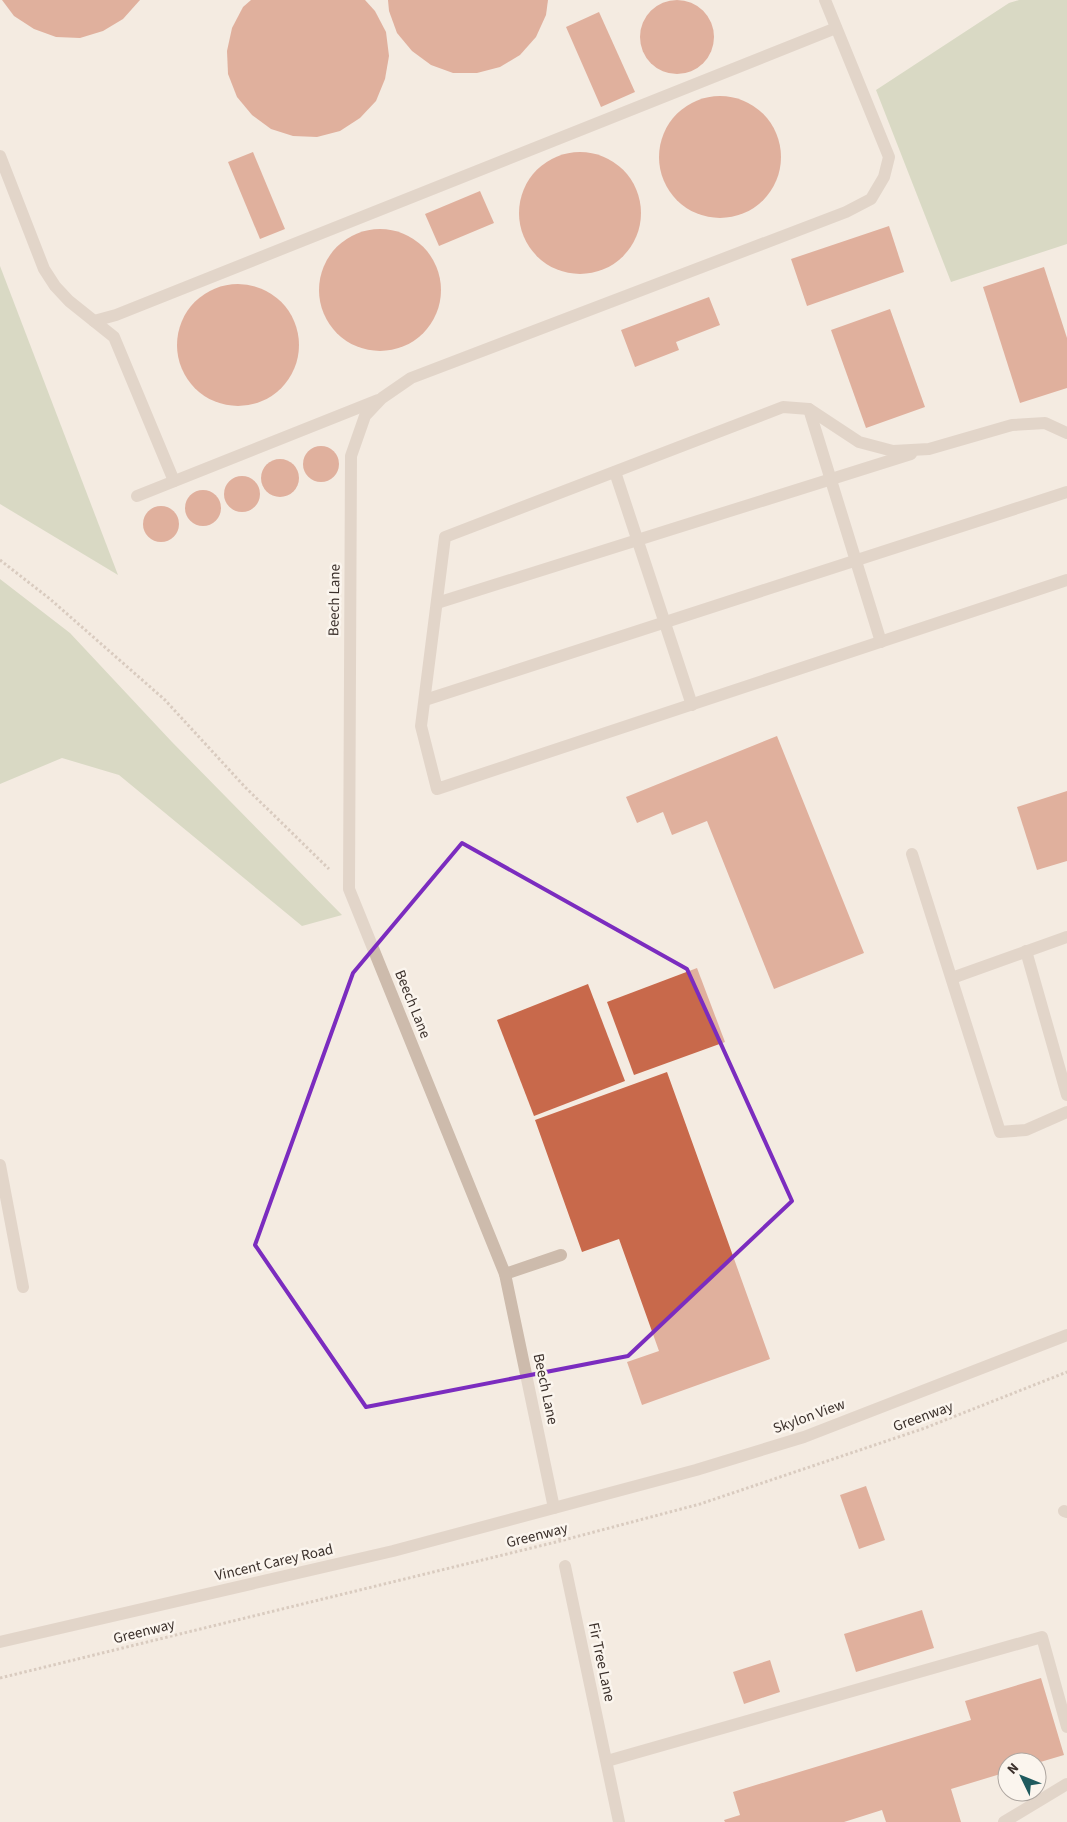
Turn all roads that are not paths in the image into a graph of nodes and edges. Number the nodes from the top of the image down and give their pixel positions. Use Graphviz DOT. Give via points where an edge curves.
graph roads {
  1 [pos="825,0"];
  2 [pos="836,28"];
  3 [pos="0,156"];
  4 [pos="94,321"];
  5 [pos="382,398"];
  6 [pos="809,409"];
  7 [pos="1067,433"];
  8 [pos="929,449"];
  9 [pos="615,472"];
  10 [pos="831,480"];
  11 [pos="174,481"];
  12 [pos="1067,492"];
  13 [pos="137,496"];
  14 [pos="638,541"];
  15 [pos="856,561"];
  16 [pos="1067,580"];
  17 [pos="437,603"];
  18 [pos="664,623"];
  19 [pos="881,642"];
  20 [pos="424,700"];
  21 [pos="692,705"];
  22 [pos="912,854"];
  23 [pos="1067,937"];
  24 [pos="1026,951"];
  25 [pos="952,978"];
  26 [pos="1067,1095"];
  27 [pos="1067,1112"];
  28 [pos="0,1165"];
  29 [pos="3,1197"];
  30 [pos="561,1256"];
  31 [pos="505,1274"];
  32 [pos="24,1287"];
  33 [pos="1067,1335"];
  34 [pos="554,1508"];
  35 [pos="565,1566"];
  36 [pos="0,1642"];
  37 [pos="1067,1726"];
  38 [pos="607,1761"];
  39 [pos="1067,1784"];
  40 [pos="619,1822"];
  41 [pos="1004,1822"];
  1 -- 2 [label="street"];
  2 -- 4 [label="street" via="126,312"];
  2 -- 5 [label="street" via="889,157 884,177 871,199 846,212 411,378"];
  3 -- 4 [label="street" via="44,269 69,302"];
  4 -- 11 [label="street" via="114,337"];
  5 -- 11 [label="street"];
  5 -- 31 [label="street, Beech Lane" via="366,416 351,456 349,889"];
  6 -- 8 [label="street" via="859,442 892,451"];
  6 -- 9 [label="street" via="784,407"];
  6 -- 10 [label="street"];
  7 -- 8 [label="street" via="1045,423 1012,425"];
  8 -- 10 [label="street"];
  9 -- 14 [label="street"];
  9 -- 17 [label="street" via="445,537"];
  10 -- 14 [label="street"];
  10 -- 15 [label="street"];
  11 -- 13 [label="street"];
  12 -- 15 [label="street"];
  14 -- 17 [label="street"];
  14 -- 18 [label="street"];
  15 -- 18 [label="street"];
  15 -- 19 [label="street"];
  16 -- 19 [label="street"];
  17 -- 20 [label="street"];
  18 -- 20 [label="street"];
  18 -- 21 [label="street"];
  19 -- 21 [label="street"];
  20 -- 21 [label="street" via="422,726 437,789"];
  22 -- 25 [label="street"];
  23 -- 24 [label="street"];
  24 -- 25 [label="street"];
  24 -- 26 [label="street"];
  25 -- 27 [label="street" via="1000,1132 1026,1130"];
  28 -- 29 [label="street"];
  29 -- 32 [label="street"];
  30 -- 31 [label="street"];
  31 -- 34 [label="street, Beech Lane"];
  33 -- 34 [label="street, Skylon View" via="804,1437"];
  34 -- 36 [label="street, Vincent Carey Road" via="393,1551"];
  35 -- 38 [label="street, Fir Tree Lane"];
  37 -- 38 [label="street" via="1042,1637"];
  38 -- 40 [label="street, Fir Tree Lane"];
  39 -- 41 [label="street"];
}
